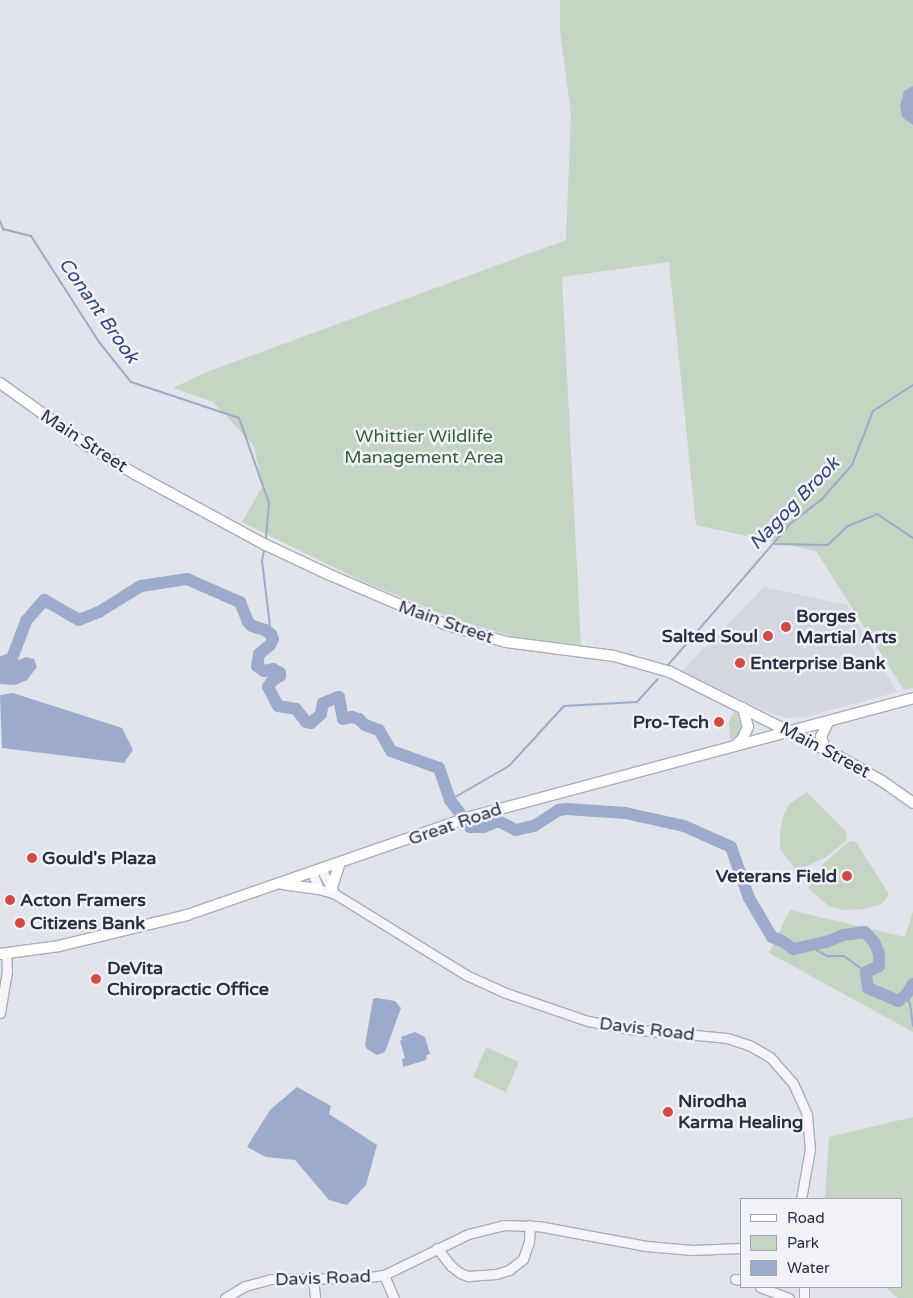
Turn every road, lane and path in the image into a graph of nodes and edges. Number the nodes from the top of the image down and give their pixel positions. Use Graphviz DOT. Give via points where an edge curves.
graph roads {
  1 [pos="0,384"];
  2 [pos="913,698"];
  3 [pos="743,708"];
  4 [pos="828,722"];
  5 [pos="792,732"];
  6 [pos="735,746"];
  7 [pos="825,749"];
  8 [pos="913,803"];
  9 [pos="340,863"];
  10 [pos="316,871"];
  11 [pos="279,884"];
  12 [pos="319,889"];
  13 [pos="333,891"];
  14 [pos="3,954"];
  15 [pos="0,1013"];
  16 [pos="801,1198"];
  17 [pos="530,1225"];
  18 [pos="437,1248"];
  19 [pos="740,1248"];
  20 [pos="384,1275"];
  21 [pos="314,1278"];
  22 [pos="763,1288"];
  23 [pos="225,1298"];
  24 [pos="315,1298"];
  25 [pos="394,1298"];
  26 [pos="789,1298"];
  1 -- 3 [label="main road, Main Street" via="88,446 135,474 266,545 405,609 506,642 614,656 643,663 683,678"];
  2 -- 4 [label="main road, Great Road"];
  3 -- 5 [label="main road, Main Street"];
  3 -- 6 [label="main road" via="747,730"];
  4 -- 5 [label="main road, Great Road"];
  4 -- 7 [label="main road" via="821,737"];
  5 -- 6 [label="main road, Great Road"];
  5 -- 7 [label="main road, Main Street"];
  6 -- 9 [label="main road, Great Road" via="470,817"];
  7 -- 8 [label="main road, Main Street" via="878,778"];
  9 -- 10 [label="main road, Great Road"];
  9 -- 13 [label="main road"];
  10 -- 11 [label="main road, Great Road"];
  10 -- 12 [label="street"];
  10 -- 13 [label="street, Davis Road"];
  11 -- 12 [label="main road"];
  11 -- 14 [label="main road, Great Road" via="123,932"];
  12 -- 13 [label="street, Davis Road"];
  13 -- 16 [label="street, Davis Road" via="466,975 506,993 588,1021 637,1031 727,1038 760,1051 794,1082 807,1115 810,1150"];
  14 -- 15 [label="street" via="7,971"];
  17 -- 18 [label="street, Davis Road" via="487,1228"];
  17 -- 18 [label="street" via="523,1259 509,1270 496,1274 468,1276 460,1273"];
  17 -- 19 [label="street, Davis Road" via="646,1246 692,1250"];
  18 -- 20 [label="street, Davis Road"];
  20 -- 21 [label="street, Davis Road"];
  20 -- 25 [label="street"];
  21 -- 23 [label="street, Davis Road" via="271,1279 245,1286"];
  21 -- 24 [label="street"];
  22 -- 26 [label="street"];
}
